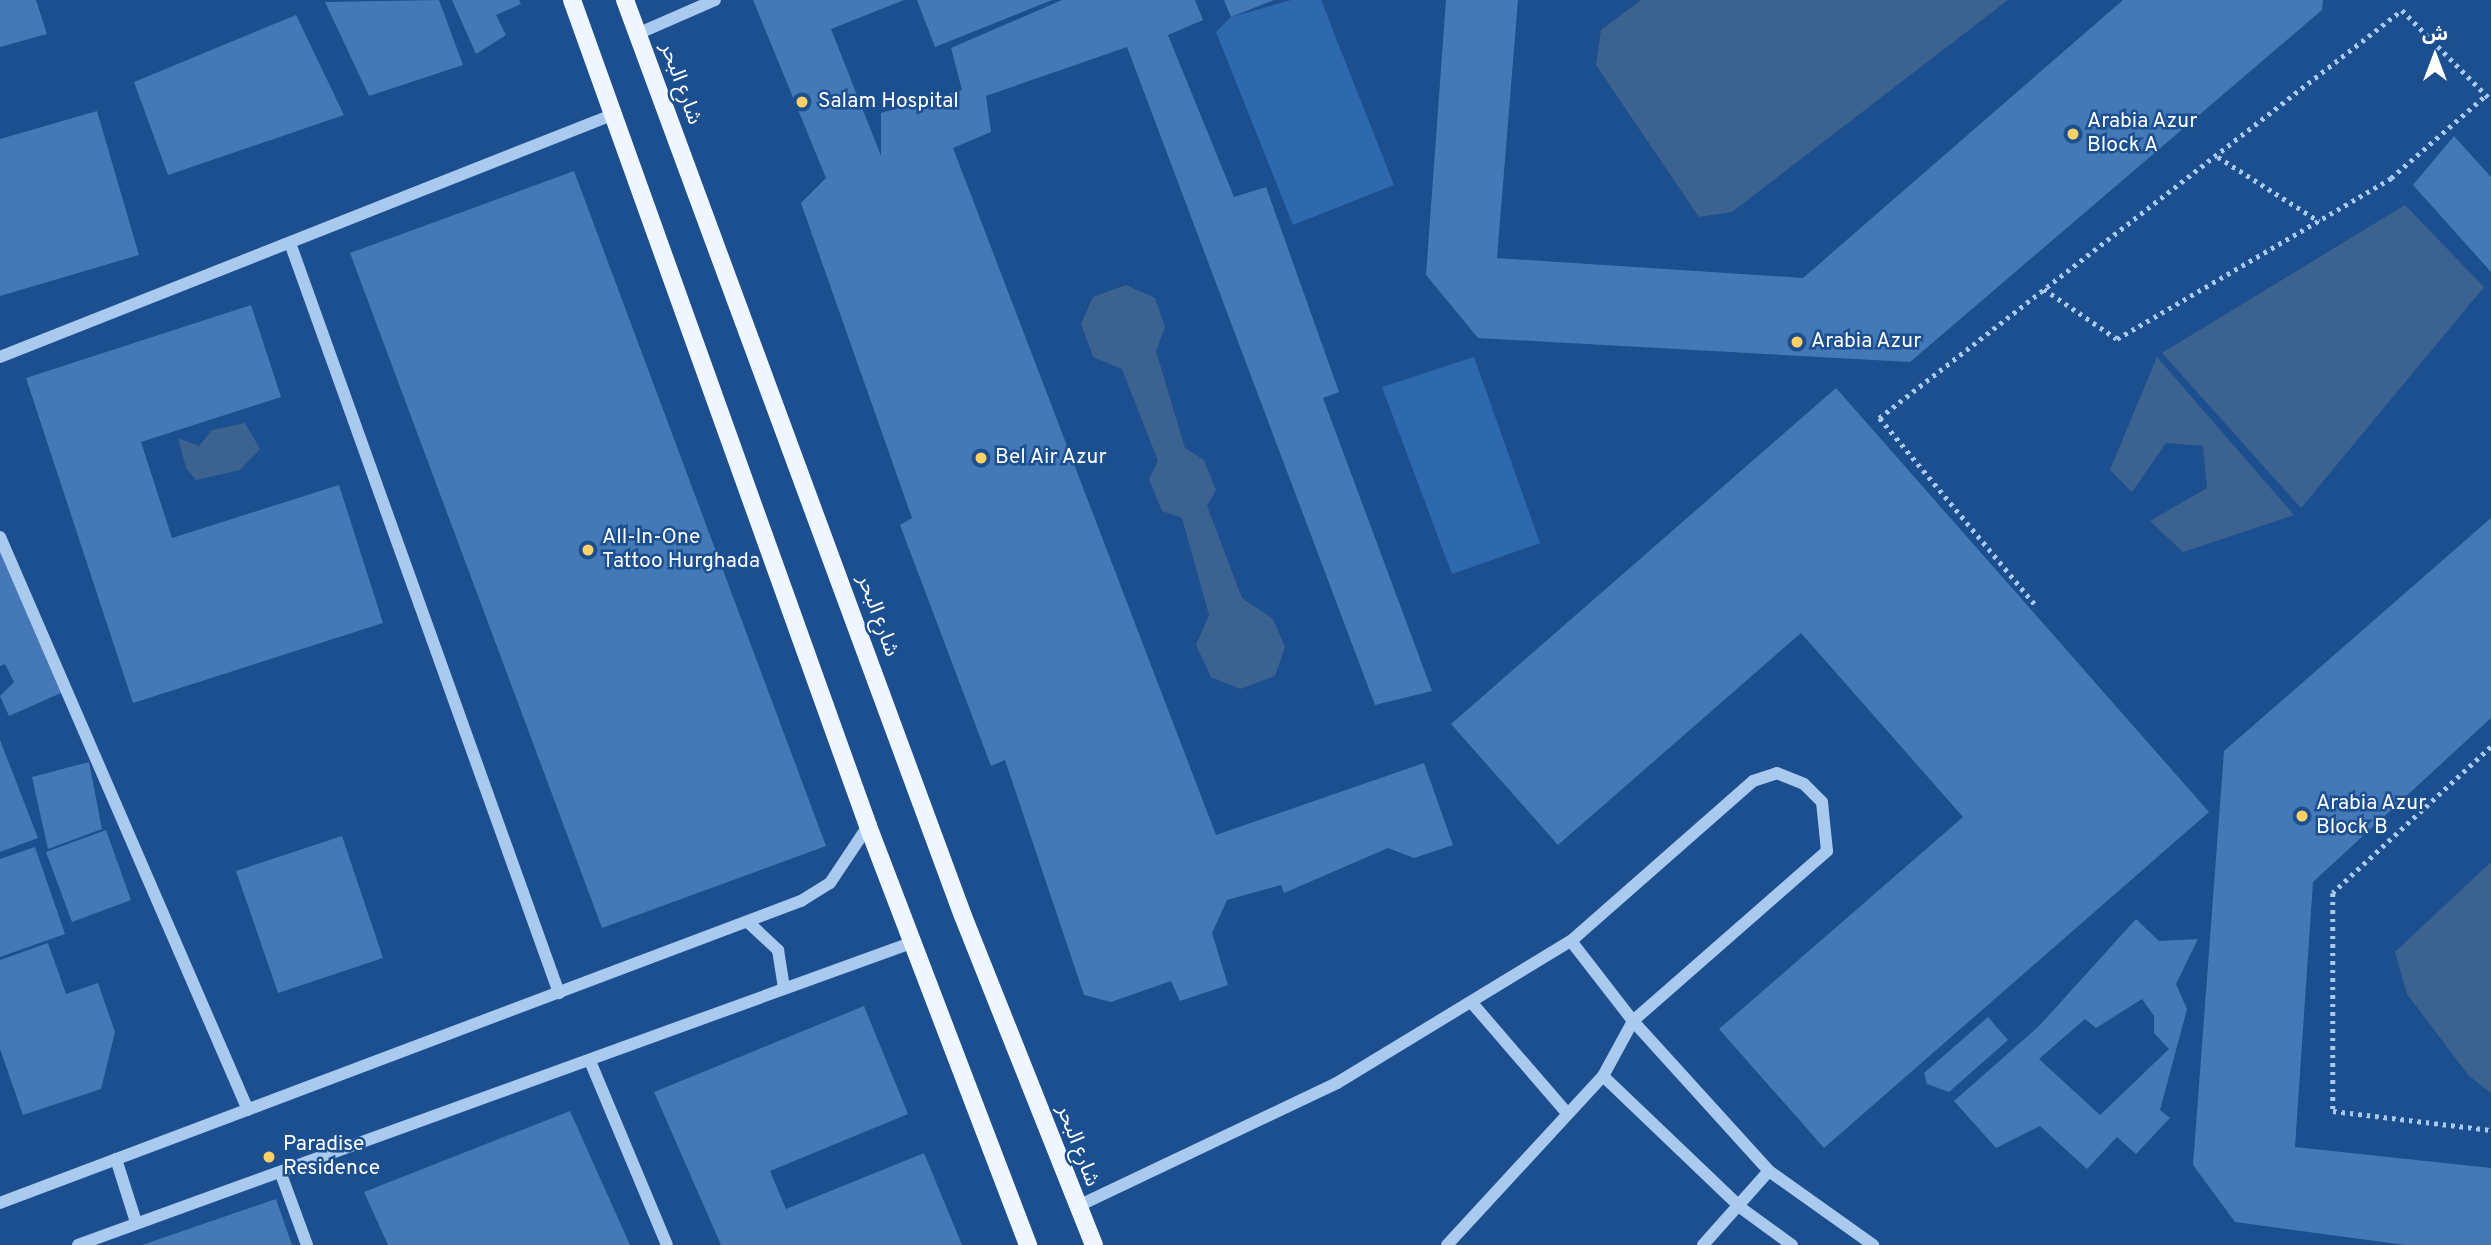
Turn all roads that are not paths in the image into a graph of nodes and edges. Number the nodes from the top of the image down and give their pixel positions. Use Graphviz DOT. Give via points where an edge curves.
graph roads {
  1 [pos="572,0"];
  2 [pos="625,0"];
  3 [pos="715,0"];
  4 [pos="637,34"];
  5 [pos="612,115"];
  6 [pos="290,243"];
  7 [pos="0,357"];
  8 [pos="0,537"];
  9 [pos="868,826"];
  10 [pos="748,923"];
  11 [pos="1571,941"];
  12 [pos="911,943"];
  13 [pos="784,989"];
  14 [pos="559,993"];
  15 [pos="1472,1003"];
  16 [pos="1633,1021"];
  17 [pos="590,1061"];
  18 [pos="1603,1076"];
  19 [pos="248,1110"];
  20 [pos="1566,1112"];
  21 [pos="116,1159"];
  22 [pos="1769,1171"];
  23 [pos="281,1174"];
  24 [pos="0,1203"];
  25 [pos="1076,1207"];
  26 [pos="1741,1208"];
  27 [pos="136,1223"];
  28 [pos="78,1245"];
  29 [pos="307,1245"];
  30 [pos="667,1245"];
  31 [pos="1028,1245"];
  32 [pos="1094,1245"];
  33 [pos="1447,1245"];
  34 [pos="1703,1245"];
  35 [pos="1792,1245"];
  36 [pos="1871,1245"];
  1 -- 5 [label="main road"];
  2 -- 4 [label="main road, شارع البحر"];
  3 -- 4 [label="street"];
  4 -- 25 [label="main road, شارع البحر"];
  5 -- 6 [label="street"];
  5 -- 9 [label="main road"];
  6 -- 7 [label="street"];
  6 -- 14 [label="street"];
  8 -- 19 [label="street"];
  9 -- 10 [label="street" via="830,883"];
  9 -- 12 [label="main road"];
  10 -- 13 [label="street" via="778,950"];
  10 -- 14 [label="street"];
  11 -- 15 [label="street"];
  11 -- 16 [label="street"];
  11 -- 16 [label="street" via="1753,781 1777,773 1804,784 1822,802 1827,851"];
  12 -- 13 [label="street"];
  12 -- 31 [label="main road"];
  13 -- 17 [label="street"];
  14 -- 19 [label="street"];
  15 -- 20 [label="street"];
  15 -- 25 [label="street" via="1262,1122"];
  16 -- 18 [label="street"];
  16 -- 22 [label="street"];
  17 -- 23 [label="street"];
  17 -- 30 [label="street"];
  18 -- 20 [label="street"];
  18 -- 26 [label="street"];
  19 -- 21 [label="street"];
  20 -- 33 [label="street"];
  21 -- 24 [label="street"];
  21 -- 27 [label="street"];
  22 -- 26 [label="street"];
  22 -- 36 [label="street"];
  23 -- 27 [label="street"];
  23 -- 29 [label="street"];
  25 -- 32 [label="main road, شارع البحر"];
  26 -- 34 [label="street"];
  26 -- 35 [label="street"];
  27 -- 28 [label="street"];
}
